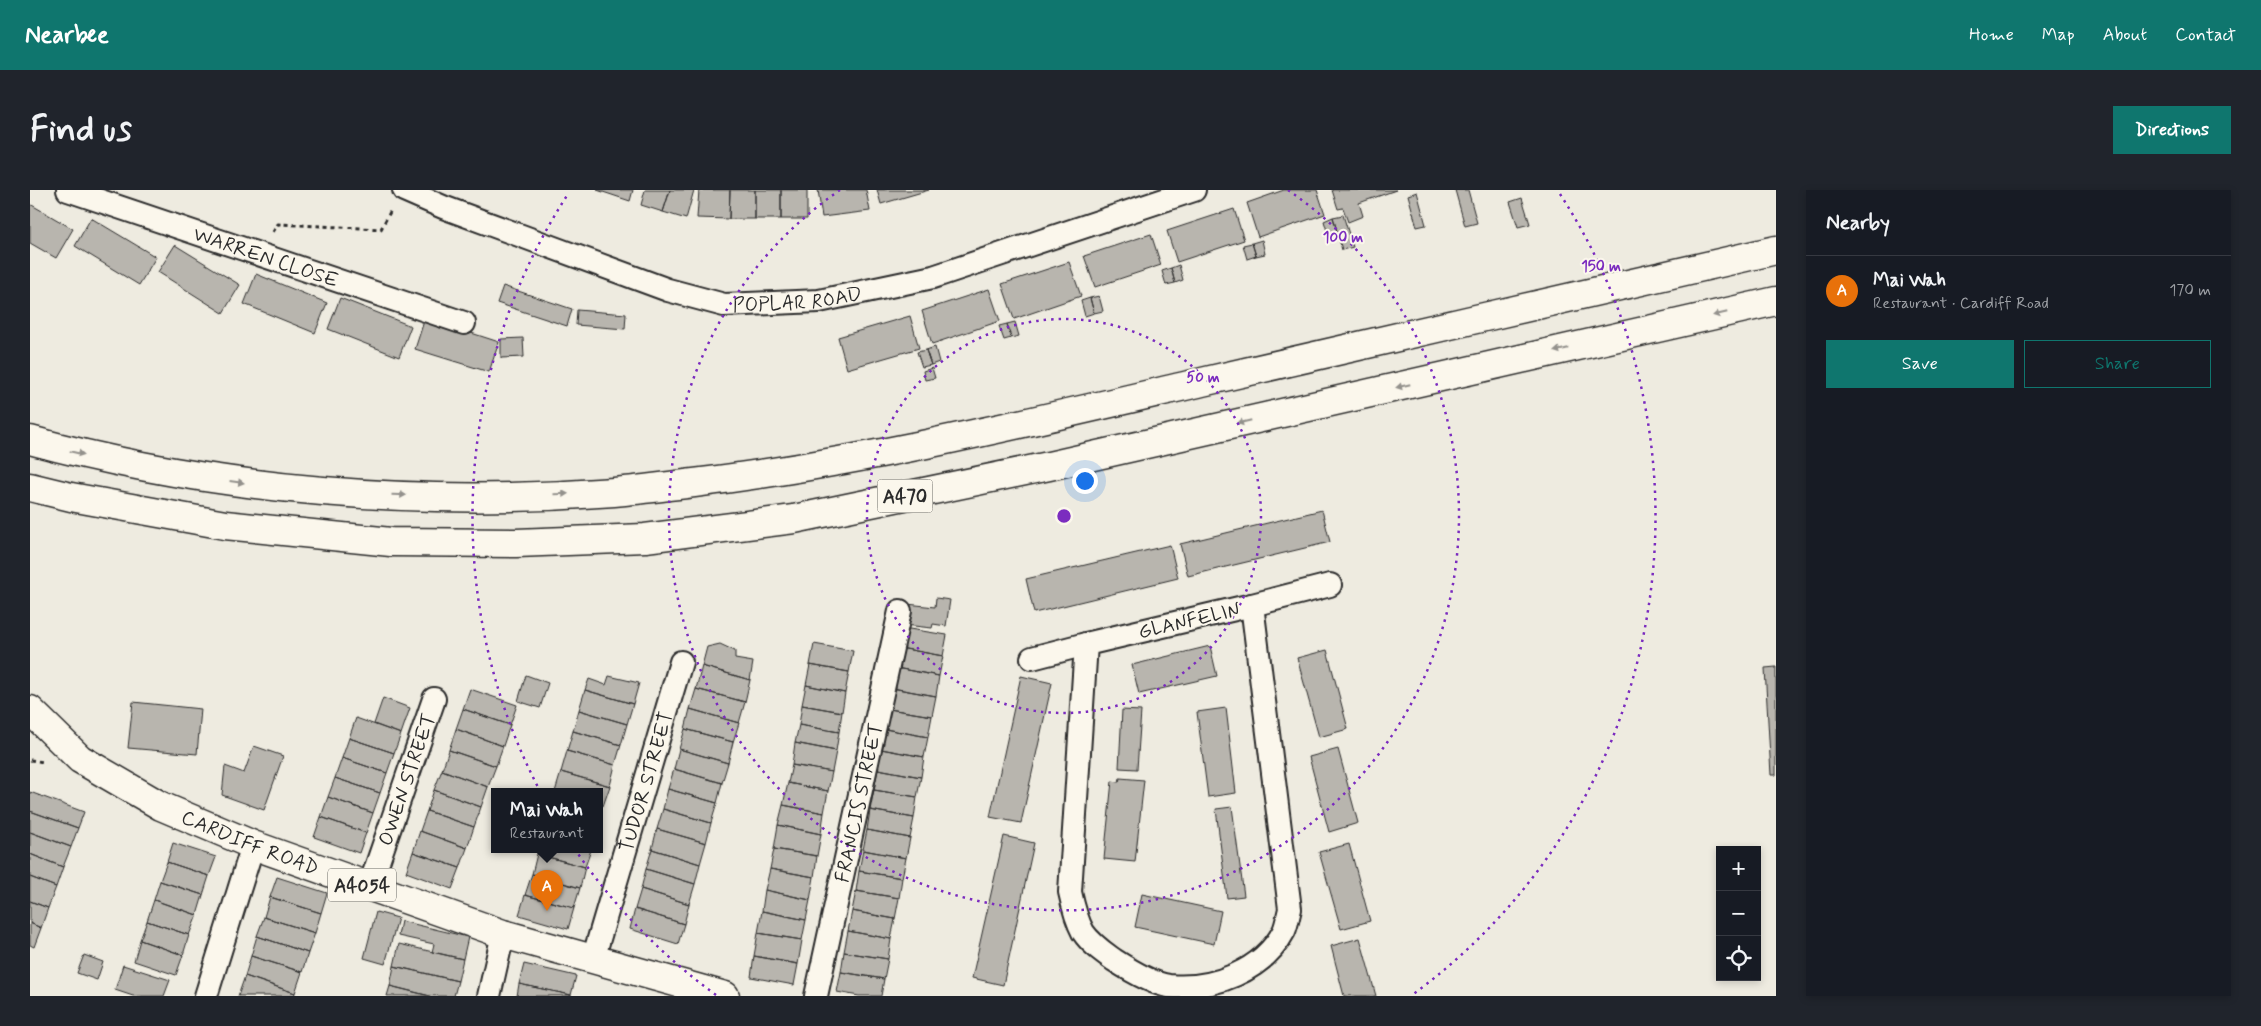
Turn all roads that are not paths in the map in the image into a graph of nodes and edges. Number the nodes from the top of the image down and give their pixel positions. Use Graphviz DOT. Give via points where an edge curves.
graph roads {
  1 [pos="68,190"];
  2 [pos="1194,190"];
  3 [pos="399,198"];
  4 [pos="447,198"];
  5 [pos="1764,252"];
  6 [pos="1772,302"];
  7 [pos="464,323"];
  8 [pos="30,440"];
  9 [pos="30,487"];
  10 [pos="1330,585"];
  11 [pos="1252,605"];
  12 [pos="900,611"];
  13 [pos="1086,644"];
  14 [pos="1032,658"];
  15 [pos="681,662"];
  16 [pos="434,699"];
  17 [pos="30,710"];
  18 [pos="254,845"];
  19 [pos="369,888"];
  20 [pos="503,934"];
  21 [pos="593,960"];
  22 [pos="1168,991"];
  23 [pos="206,996"];
  24 [pos="489,996"];
  25 [pos="725,996"];
  26 [pos="816,996"];
  1 -- 7 [label="street, WARREN CLOSE"];
  2 -- 4 [label="street, POPLAR ROAD" via="933,277 819,301 724,305 668,290"];
  3 -- 4 [label="street, POPLAR ROAD"];
  8 -- 5 [label="main road, A470, one-way" via="80,454 243,483 394,495 503,497 616,492 769,474 965,437"];
  6 -- 9 [label="main road, A470, one-way" via="1040,468 794,519 645,538 516,543 390,542 225,525"];
  10 -- 11 [label="street"];
  11 -- 13 [label="street, GLANFELIN"];
  11 -- 22 [label="street, GLANFELIN" via="1288,899 1285,930 1274,946 1236,976"];
  12 -- 26 [label="street, FRANCIS STREET"];
  13 -- 14 [label="street"];
  13 -- 22 [label="street, GLANFELIN" via="1070,892 1074,914 1084,933 1099,950"];
  15 -- 21 [label="street, TUDOR STREET"];
  16 -- 19 [label="street, OWEN STREET"];
  17 -- 18 [label="main road, CARDIFF ROAD / A4054" via="80,759 161,806"];
  18 -- 19 [label="main road, CARDIFF ROAD / A4054"];
  18 -- 23 [label="street"];
  19 -- 20 [label="main road, CARDIFF ROAD / A4054"];
  20 -- 21 [label="main road, CARDIFF ROAD / A4054"];
  20 -- 24 [label="street"];
  21 -- 25 [label="main road, CARDIFF ROAD / A4054"];
}
